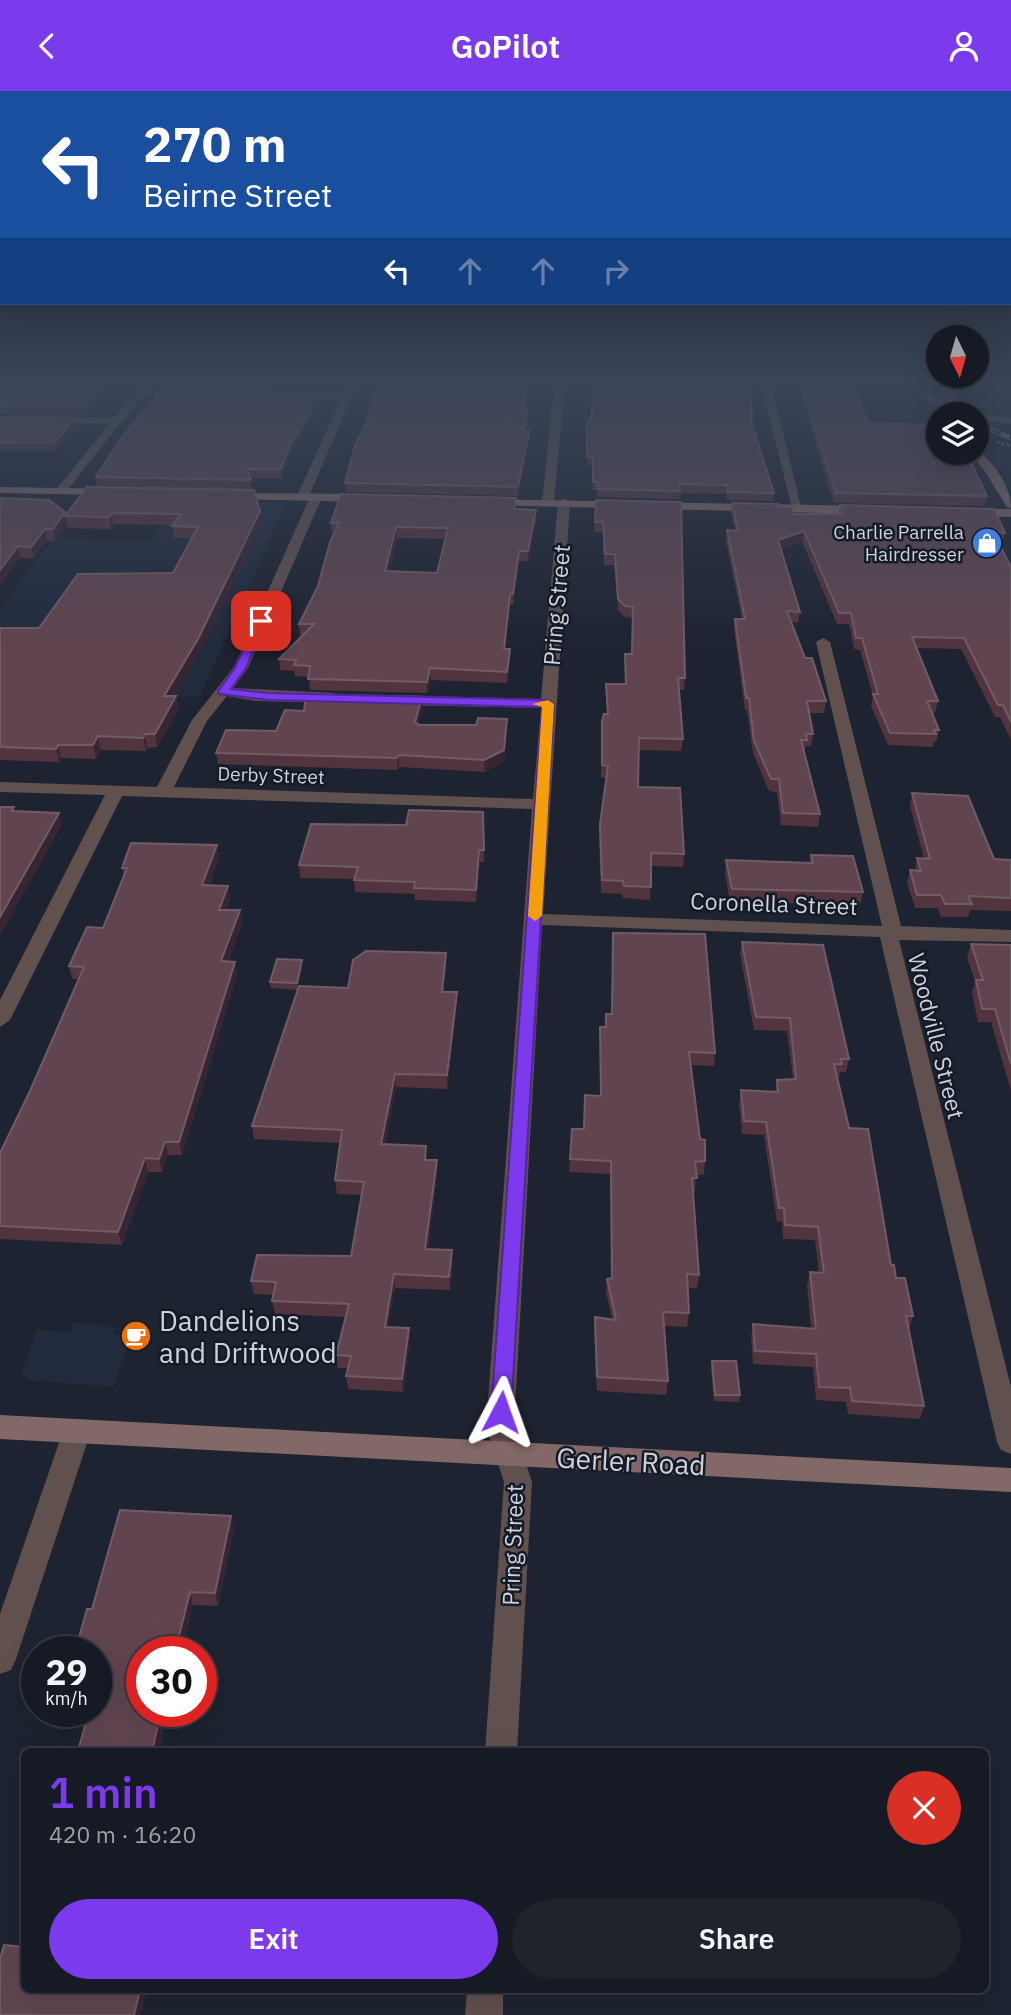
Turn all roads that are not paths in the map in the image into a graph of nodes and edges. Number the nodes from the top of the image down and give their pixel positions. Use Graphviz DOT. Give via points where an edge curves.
graph roads {
  1 [pos="78,470"];
  2 [pos="319,470"];
  3 [pos="557,470"];
  4 [pos="789,470"];
  5 [pos="990,470"];
  6 [pos="0,490"];
  7 [pos="61,491"];
  8 [pos="125,492"];
  9 [pos="215,495"];
  10 [pos="309,497"];
  11 [pos="384,498"];
  12 [pos="480,501"];
  13 [pos="556,502"];
  14 [pos="1011,505"];
  15 [pos="799,508"];
  16 [pos="881,510"];
  17 [pos="951,512"];
  18 [pos="1011,513"];
  19 [pos="823,642"];
  20 [pos="223,691"];
  21 [pos="353,699"];
  22 [pos="381,700"];
  23 [pos="548,704"];
  24 [pos="0,787"];
  25 [pos="116,790"];
  26 [pos="163,792"];
  27 [pos="541,804"];
  28 [pos="535,919"];
  29 [pos="891,932"];
  30 [pos="1011,936"];
  31 [pos="0,1020"];
  32 [pos="0,1427"];
  33 [pos="77,1431"];
  34 [pos="1011,1442"];
  35 [pos="509,1454"];
  36 [pos="1011,1481"];
  37 [pos="0,1659"];
  38 [pos="501,1748"];
  39 [pos="485,1993"];
  40 [pos="484,2015"];
  1 -- 7 [label="street"];
  2 -- 10 [label="street"];
  3 -- 13 [label="street, Pring Street"];
  4 -- 15 [label="street"];
  5 -- 14 [label="street"];
  6 -- 7 [label="street"];
  7 -- 8 [label="street"];
  9 -- 10 [label="street"];
  10 -- 11 [label="street"];
  10 -- 20 [label="street" via="241,668"];
  12 -- 13 [label="street"];
  13 -- 15 [label="street"];
  13 -- 23 [label="street, Pring Street"];
  15 -- 16 [label="street"];
  17 -- 18 [label="street"];
  19 -- 29 [label="street, Woodville Street"];
  20 -- 21 [label="street"];
  20 -- 26 [label="street" via="200,720"];
  22 -- 23 [label="street"];
  23 -- 27 [label="street, Pring Street"];
  24 -- 25 [label="street, Derby Street"];
  25 -- 26 [label="street, Derby Street"];
  25 -- 31 [label="street"];
  26 -- 27 [label="street, Derby Street"];
  27 -- 28 [label="street, Pring Street"];
  28 -- 29 [label="street, Coronella Street"];
  28 -- 35 [label="street, Pring Street" via="500,1427"];
  29 -- 30 [label="street, Coronella Street"];
  29 -- 34 [label="street, Woodville Street" via="889,940"];
  32 -- 33 [label="street, Gerler Road"];
  33 -- 35 [label="street, Gerler Road"];
  33 -- 37 [label="street"];
  35 -- 36 [label="street, Gerler Road"];
  35 -- 38 [label="street, Pring Street" via="518,1482"];
  39 -- 40 [label="street"];
}
